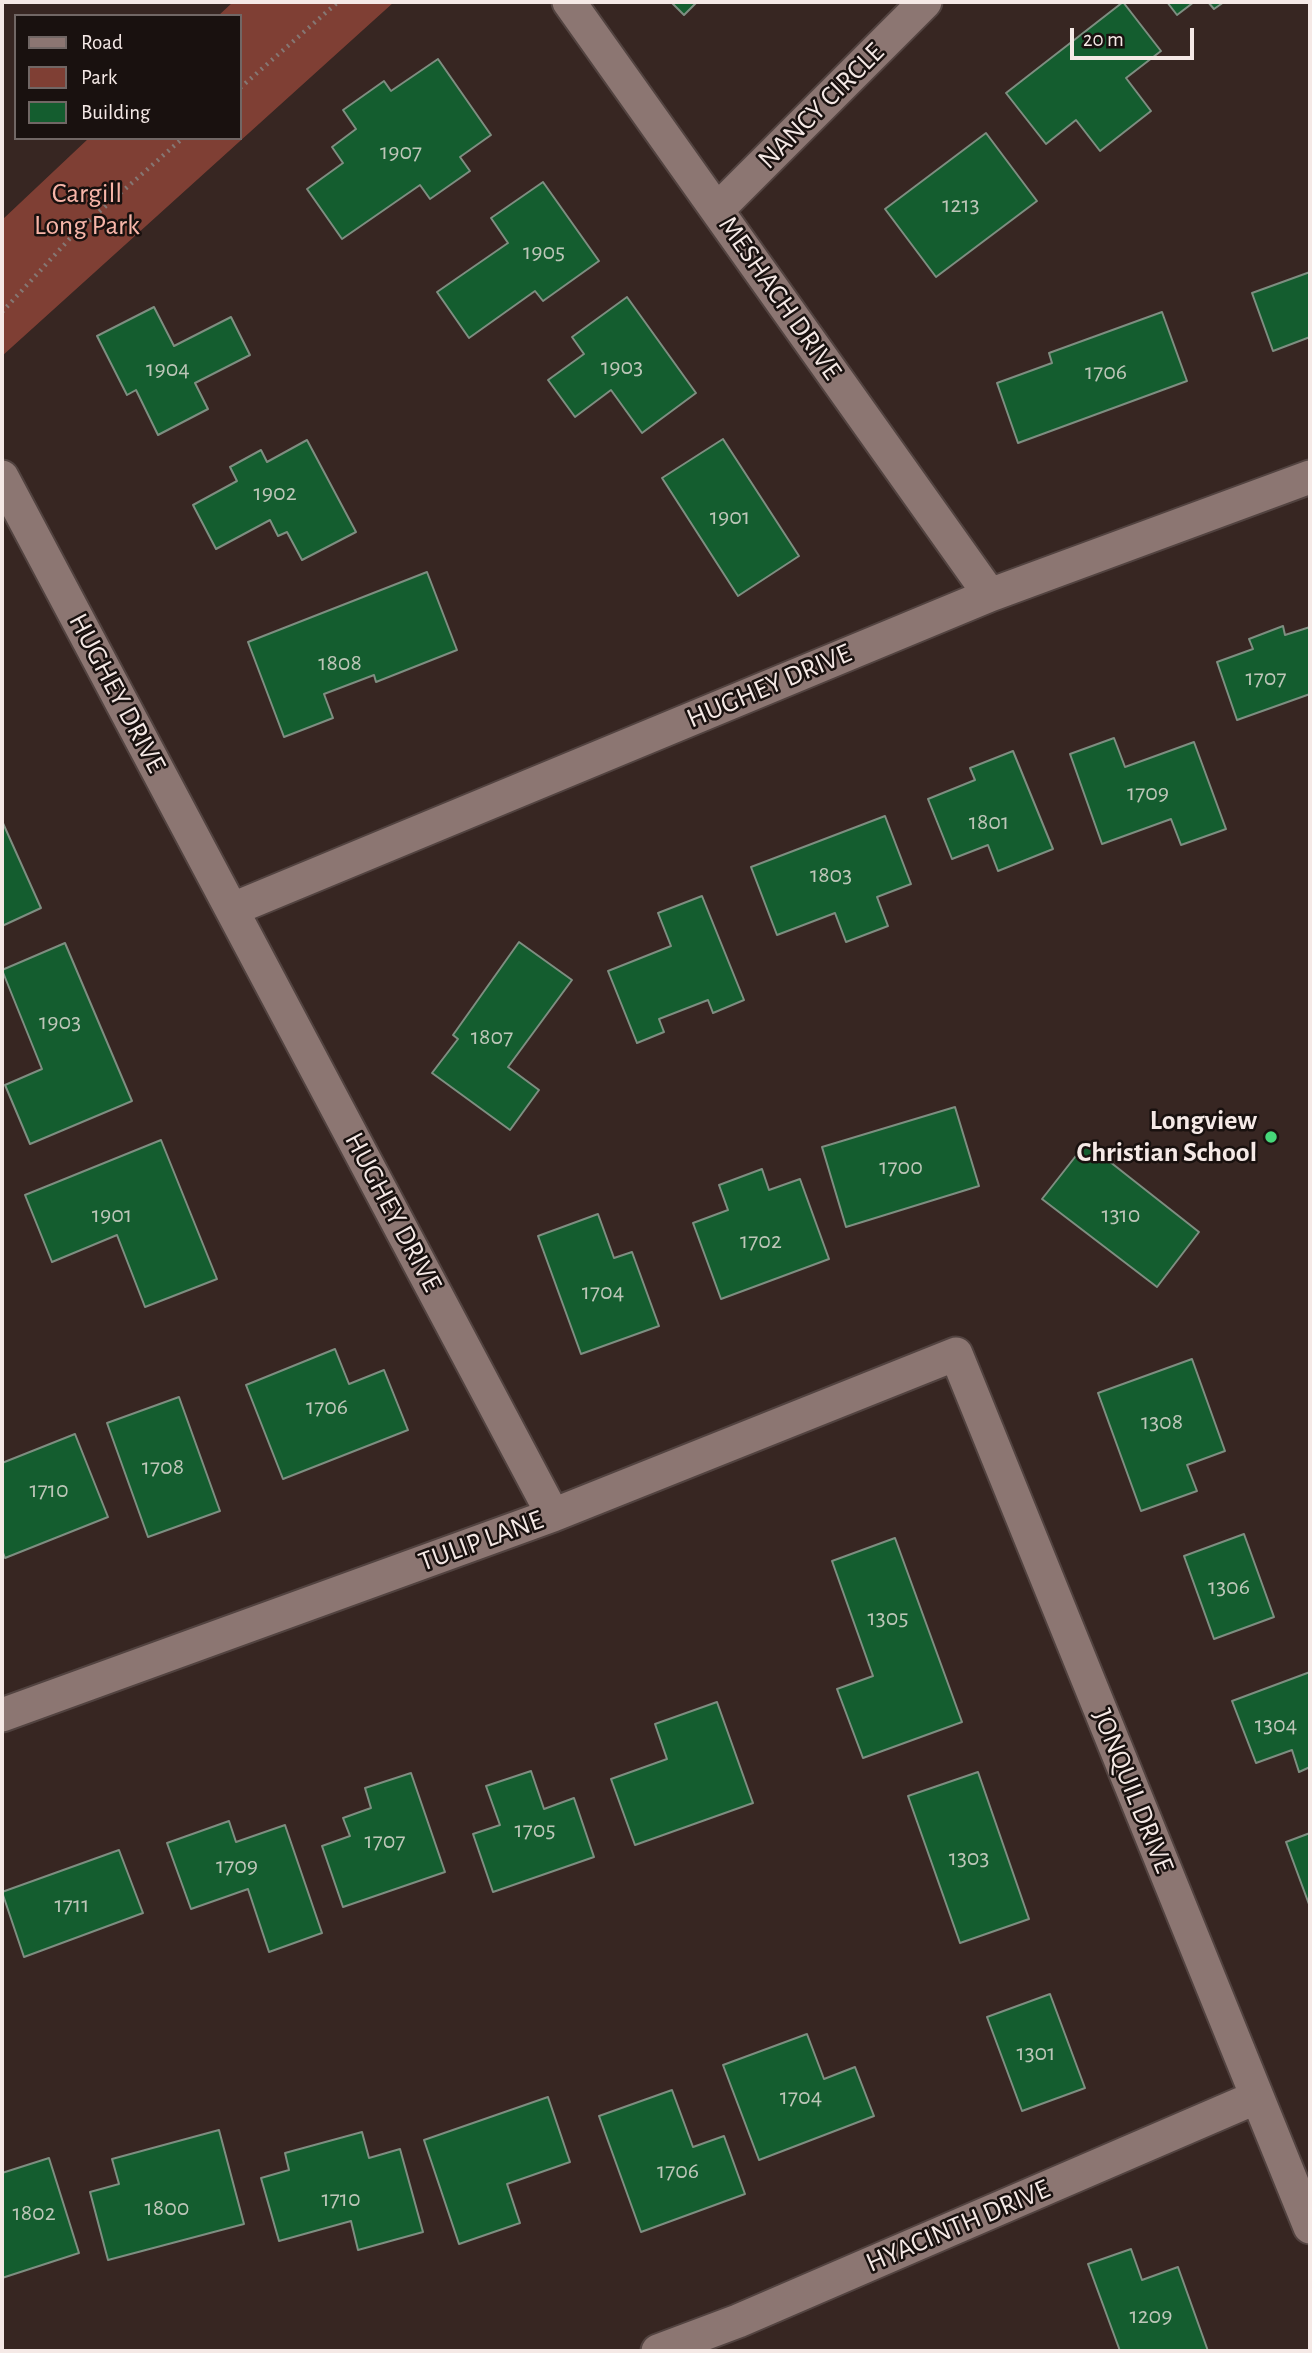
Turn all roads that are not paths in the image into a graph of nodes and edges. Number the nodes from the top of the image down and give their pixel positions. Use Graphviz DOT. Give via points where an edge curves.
graph roads {
  1 [pos="569,2"];
  2 [pos="925,2"];
  3 [pos="717,210"];
  4 [pos="2,477"];
  5 [pos="1310,477"];
  6 [pos="990,594"];
  7 [pos="233,909"];
  8 [pos="956,1354"];
  9 [pos="553,1515"];
  10 [pos="2,1715"];
  11 [pos="1257,2097"];
  12 [pos="1310,2227"];
  13 [pos="658,2351"];
  1 -- 3 [label="street, MESHACH DRIVE"];
  2 -- 3 [label="street, NANCY CIRCLE"];
  3 -- 6 [label="street, MESHACH DRIVE"];
  4 -- 7 [label="street, HUGHEY DRIVE"];
  5 -- 6 [label="street, HUGHEY DRIVE"];
  6 -- 7 [label="street, HUGHEY DRIVE"];
  7 -- 9 [label="street, HUGHEY DRIVE"];
  8 -- 9 [label="street, TULIP LANE"];
  8 -- 11 [label="street, JONQUIL DRIVE"];
  9 -- 10 [label="street, TULIP LANE"];
  11 -- 12 [label="street, JONQUIL DRIVE"];
  11 -- 13 [label="street, HYACINTH DRIVE" via="738,2321"];
}
